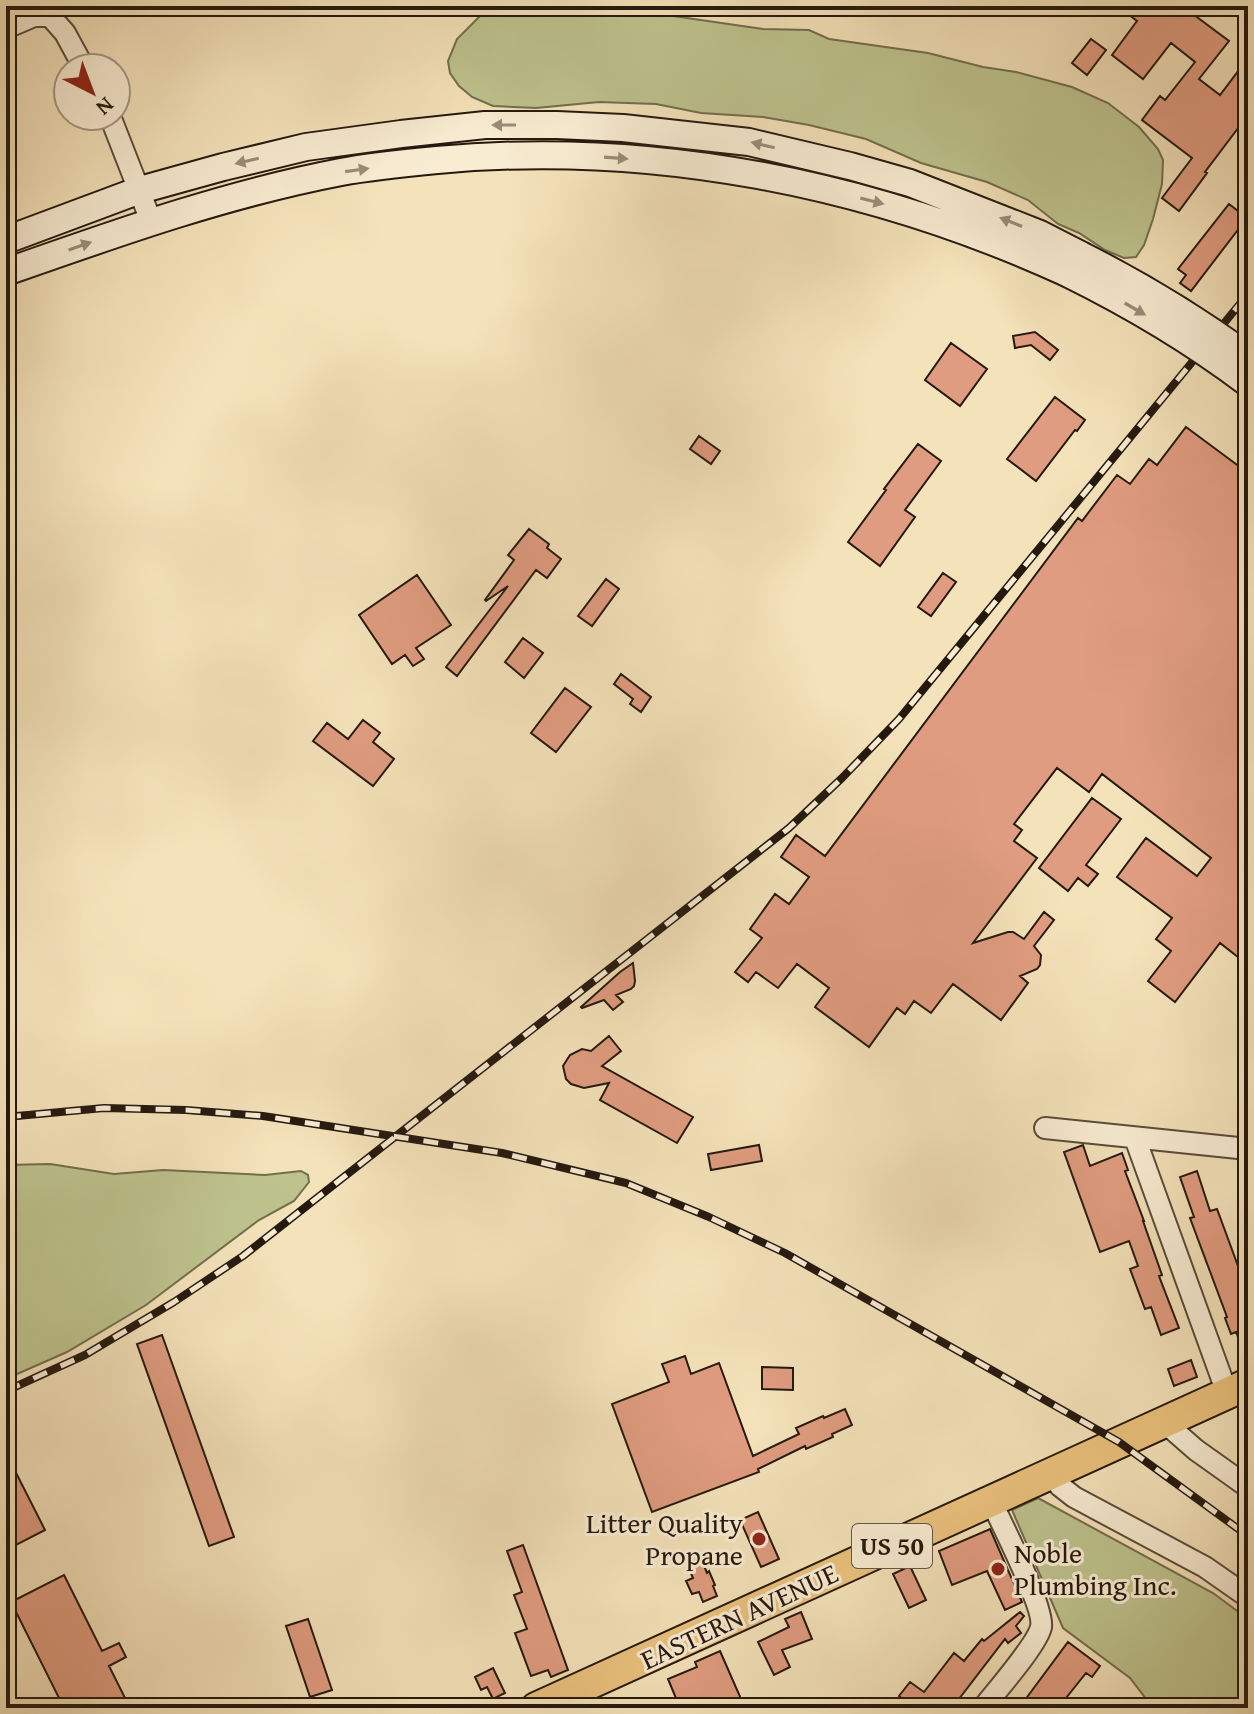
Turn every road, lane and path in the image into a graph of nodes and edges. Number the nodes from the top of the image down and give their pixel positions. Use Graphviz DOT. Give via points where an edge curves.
graph roads {
  1 [pos="6,28"];
  2 [pos="75,52"];
  3 [pos="116,132"];
  4 [pos="140,190"];
  5 [pos="151,221"];
  6 [pos="6,240"];
  7 [pos="1074,264"];
  8 [pos="6,272"];
  9 [pos="1248,357"];
  10 [pos="1248,383"];
  11 [pos="1045,1128"];
  12 [pos="1135,1138"];
  13 [pos="1248,1149"];
  14 [pos="1237,1388"];
  15 [pos="1164,1422"];
  16 [pos="1051,1474"];
  17 [pos="1248,1487"];
  18 [pos="991,1501"];
  19 [pos="1248,1597"];
  20 [pos="571,1701"];
  21 [pos="536,1708"];
  22 [pos="983,1708"];
  1 -- 2 [label="street" via="34,16 50,16"];
  3 -- 4 [label="street"];
  4 -- 5 [label="street"];
  4 -- 6 [label="main road"];
  7 -- 4 [label="main road, one-way" via="1040,234 910,183 749,142 623,128 485,125 401,134 306,147"];
  5 -- 7 [label="main road, one-way" via="344,171 476,157 602,157 748,172 896,207 1024,253"];
  8 -- 5 [label="main road, one-way"];
  7 -- 9 [label="main road, bridge" via="1121,275"];
  7 -- 10 [label="main road, one-way, bridge" via="1107,293"];
  11 -- 12 [label="street"];
  12 -- 13 [label="street"];
  12 -- 14 [label="street"];
  14 -- 15 [label="main road, EASTERN AVENUE / US 50"];
  15 -- 16 [label="main road, EASTERN AVENUE / US 50"];
  15 -- 17 [label="street"];
  16 -- 18 [label="main road, EASTERN AVENUE / US 50"];
  16 -- 19 [label="street" via="1074,1497 1205,1567"];
  18 -- 20 [label="main road, EASTERN AVENUE / US 50"];
  18 -- 22 [label="street" via="1042,1624"];
  20 -- 21 [label="main road, EASTERN AVENUE / US 50"];
}
